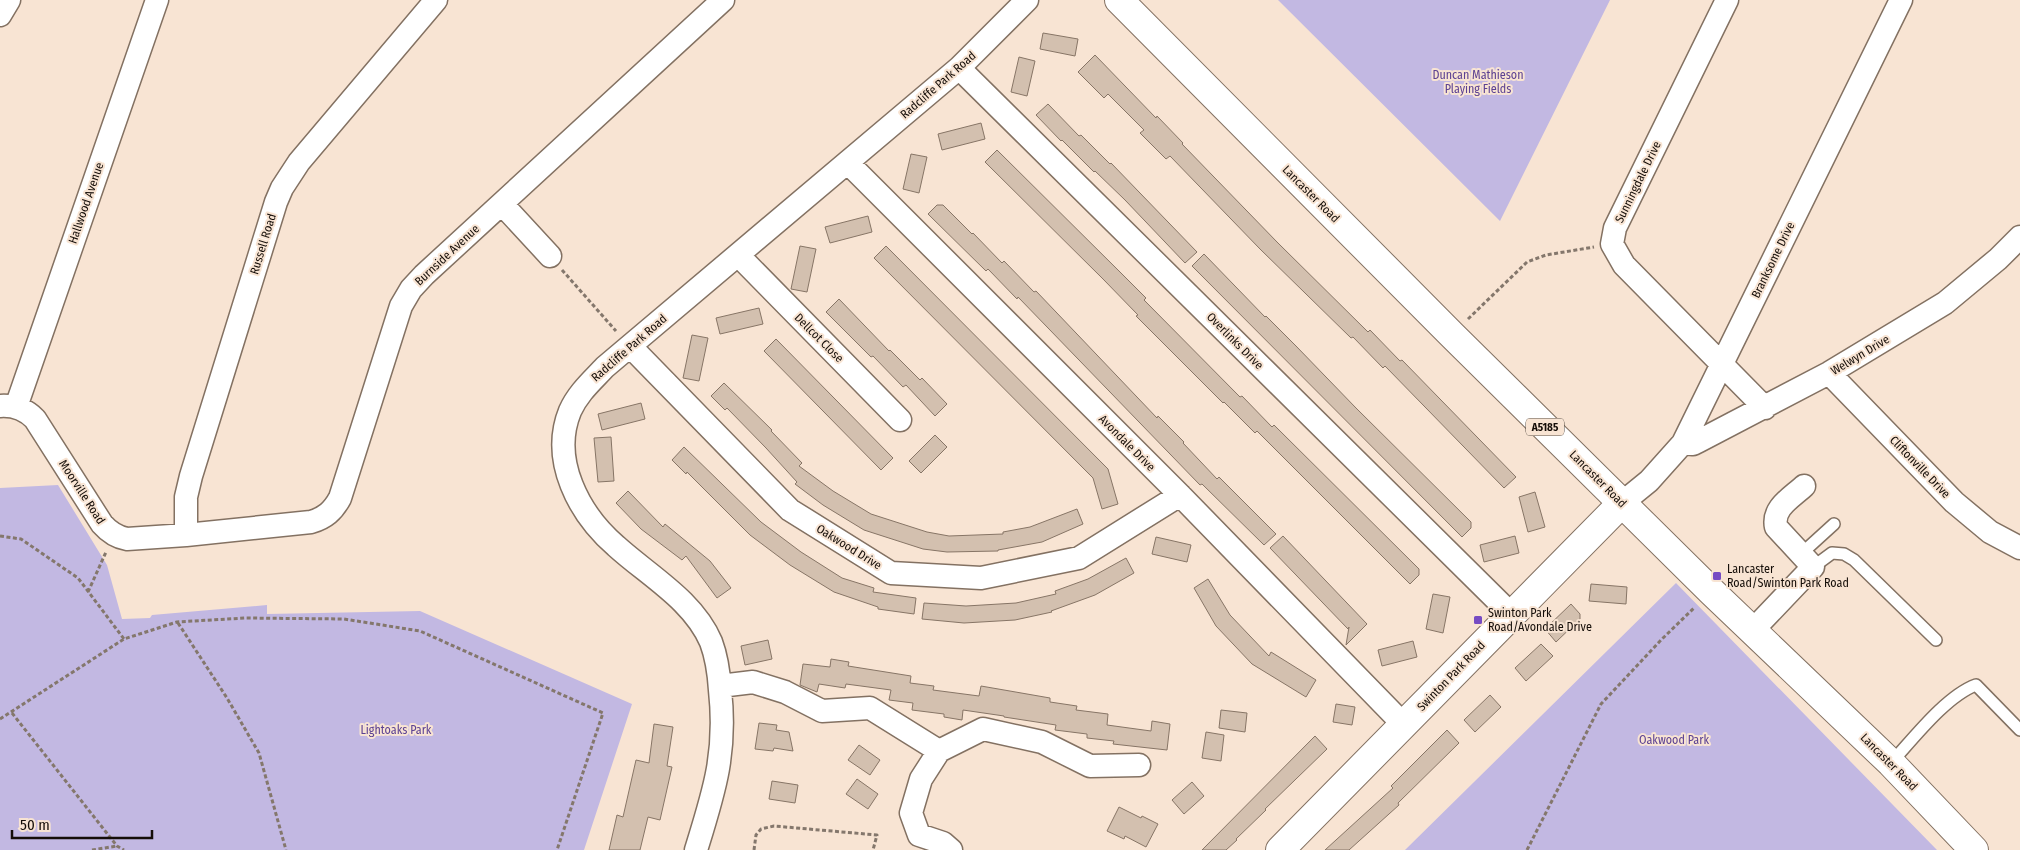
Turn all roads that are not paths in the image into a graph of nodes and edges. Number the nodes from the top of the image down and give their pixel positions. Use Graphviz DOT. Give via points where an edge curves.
graph roads {
  1 [pos="9,0"];
  2 [pos="157,0"];
  3 [pos="436,0"];
  4 [pos="723,0"];
  5 [pos="1027,0"];
  6 [pos="1119,0"];
  7 [pos="1727,0"];
  8 [pos="1901,0"];
  9 [pos="0,15"];
  10 [pos="959,68"];
  11 [pos="848,163"];
  12 [pos="502,204"];
  13 [pos="2020,237"];
  14 [pos="738,255"];
  15 [pos="550,256"];
  16 [pos="630,346"];
  17 [pos="1721,364"];
  18 [pos="1829,373"];
  19 [pos="8,406"];
  20 [pos="1765,408"];
  21 [pos="900,420"];
  22 [pos="1683,443"];
  23 [pos="1804,486"];
  24 [pos="1180,495"];
  25 [pos="1622,503"];
  26 [pos="1834,524"];
  27 [pos="186,536"];
  28 [pos="2020,548"];
  29 [pos="1807,561"];
  30 [pos="1511,614"];
  31 [pos="1752,631"];
  32 [pos="1936,640"];
  33 [pos="720,686"];
  34 [pos="1404,725"];
  35 [pos="2020,730"];
  36 [pos="939,751"];
  37 [pos="1891,762"];
  38 [pos="1139,765"];
  39 [pos="696,850"];
  40 [pos="951,850"];
  41 [pos="1280,850"];
  42 [pos="1974,850"];
  1 -- 9 [label="street"];
  2 -- 19 [label="street, Hallwood Avenue"];
  3 -- 27 [label="street, Russell Road" via="299,162 282,188 191,476 186,497"];
  4 -- 12 [label="street, Burnside Avenue"];
  5 -- 10 [label="street, Radcliffe Park Road"];
  6 -- 25 [label="main road, Lancaster Road / A5185"];
  7 -- 17 [label="street, Sunningdale Drive" via="1615,228 1612,244 1624,265"];
  8 -- 17 [label="street, Branksome Drive"];
  10 -- 11 [label="street, Radcliffe Park Road"];
  10 -- 30 [label="street, Overlinks Drive"];
  11 -- 14 [label="street, Radcliffe Park Road"];
  11 -- 24 [label="street, Avondale Drive"];
  12 -- 15 [label="street"];
  12 -- 27 [label="street, Burnside Avenue" via="424,274 406,297 340,498 328,514 311,522"];
  13 -- 18 [label="street, Welwyn Drive" via="1945,303"];
  14 -- 16 [label="street, Radcliffe Park Road"];
  14 -- 21 [label="street, Dellcot Close"];
  16 -- 24 [label="street, Oakwood Drive" via="790,510 891,573 981,578 1079,558"];
  16 -- 33 [label="street, Radcliffe Park Road" via="605,367 576,399 566,424 567,471 582,506 604,535 698,619 712,644"];
  17 -- 20 [label="street"];
  17 -- 22 [label="street, Branksome Drive"];
  18 -- 20 [label="street, Welwyn Drive"];
  18 -- 28 [label="street, Cliftonville Drive" via="1954,502 1990,532"];
  19 -- 27 [label="street, Moorville Road" via="35,419 102,524 114,534 127,539"];
  20 -- 22 [label="street, Welwyn Drive" via="1693,444"];
  22 -- 25 [label="street, Branksome Drive" via="1649,481"];
  23 -- 29 [label="street" via="1778,510 1774,519 1776,527"];
  24 -- 34 [label="street, Avondale Drive"];
  25 -- 30 [label="main road, Swinton Park Road"];
  25 -- 31 [label="main road, Lancaster Road / A5185"];
  26 -- 29 [label="lane"];
  29 -- 31 [label="street"];
  29 -- 32 [label="lane" via="1832,553 1844,554 1854,560"];
  30 -- 34 [label="main road, Swinton Park Road"];
  31 -- 37 [label="main road, Lancaster Road / A5185"];
  33 -- 36 [label="street" via="753,682 785,692 822,711 870,708"];
  33 -- 39 [label="street, Radcliffe Park Road" via="723,727 718,774"];
  34 -- 41 [label="main road, Swinton Park Road"];
  35 -- 37 [label="lane" via="1976,685 1947,703"];
  36 -- 38 [label="street" via="983,729 1042,742 1090,766"];
  36 -- 40 [label="street" via="921,778 911,813 919,835 943,843"];
  37 -- 42 [label="main road, Lancaster Road / A5185"];
}
